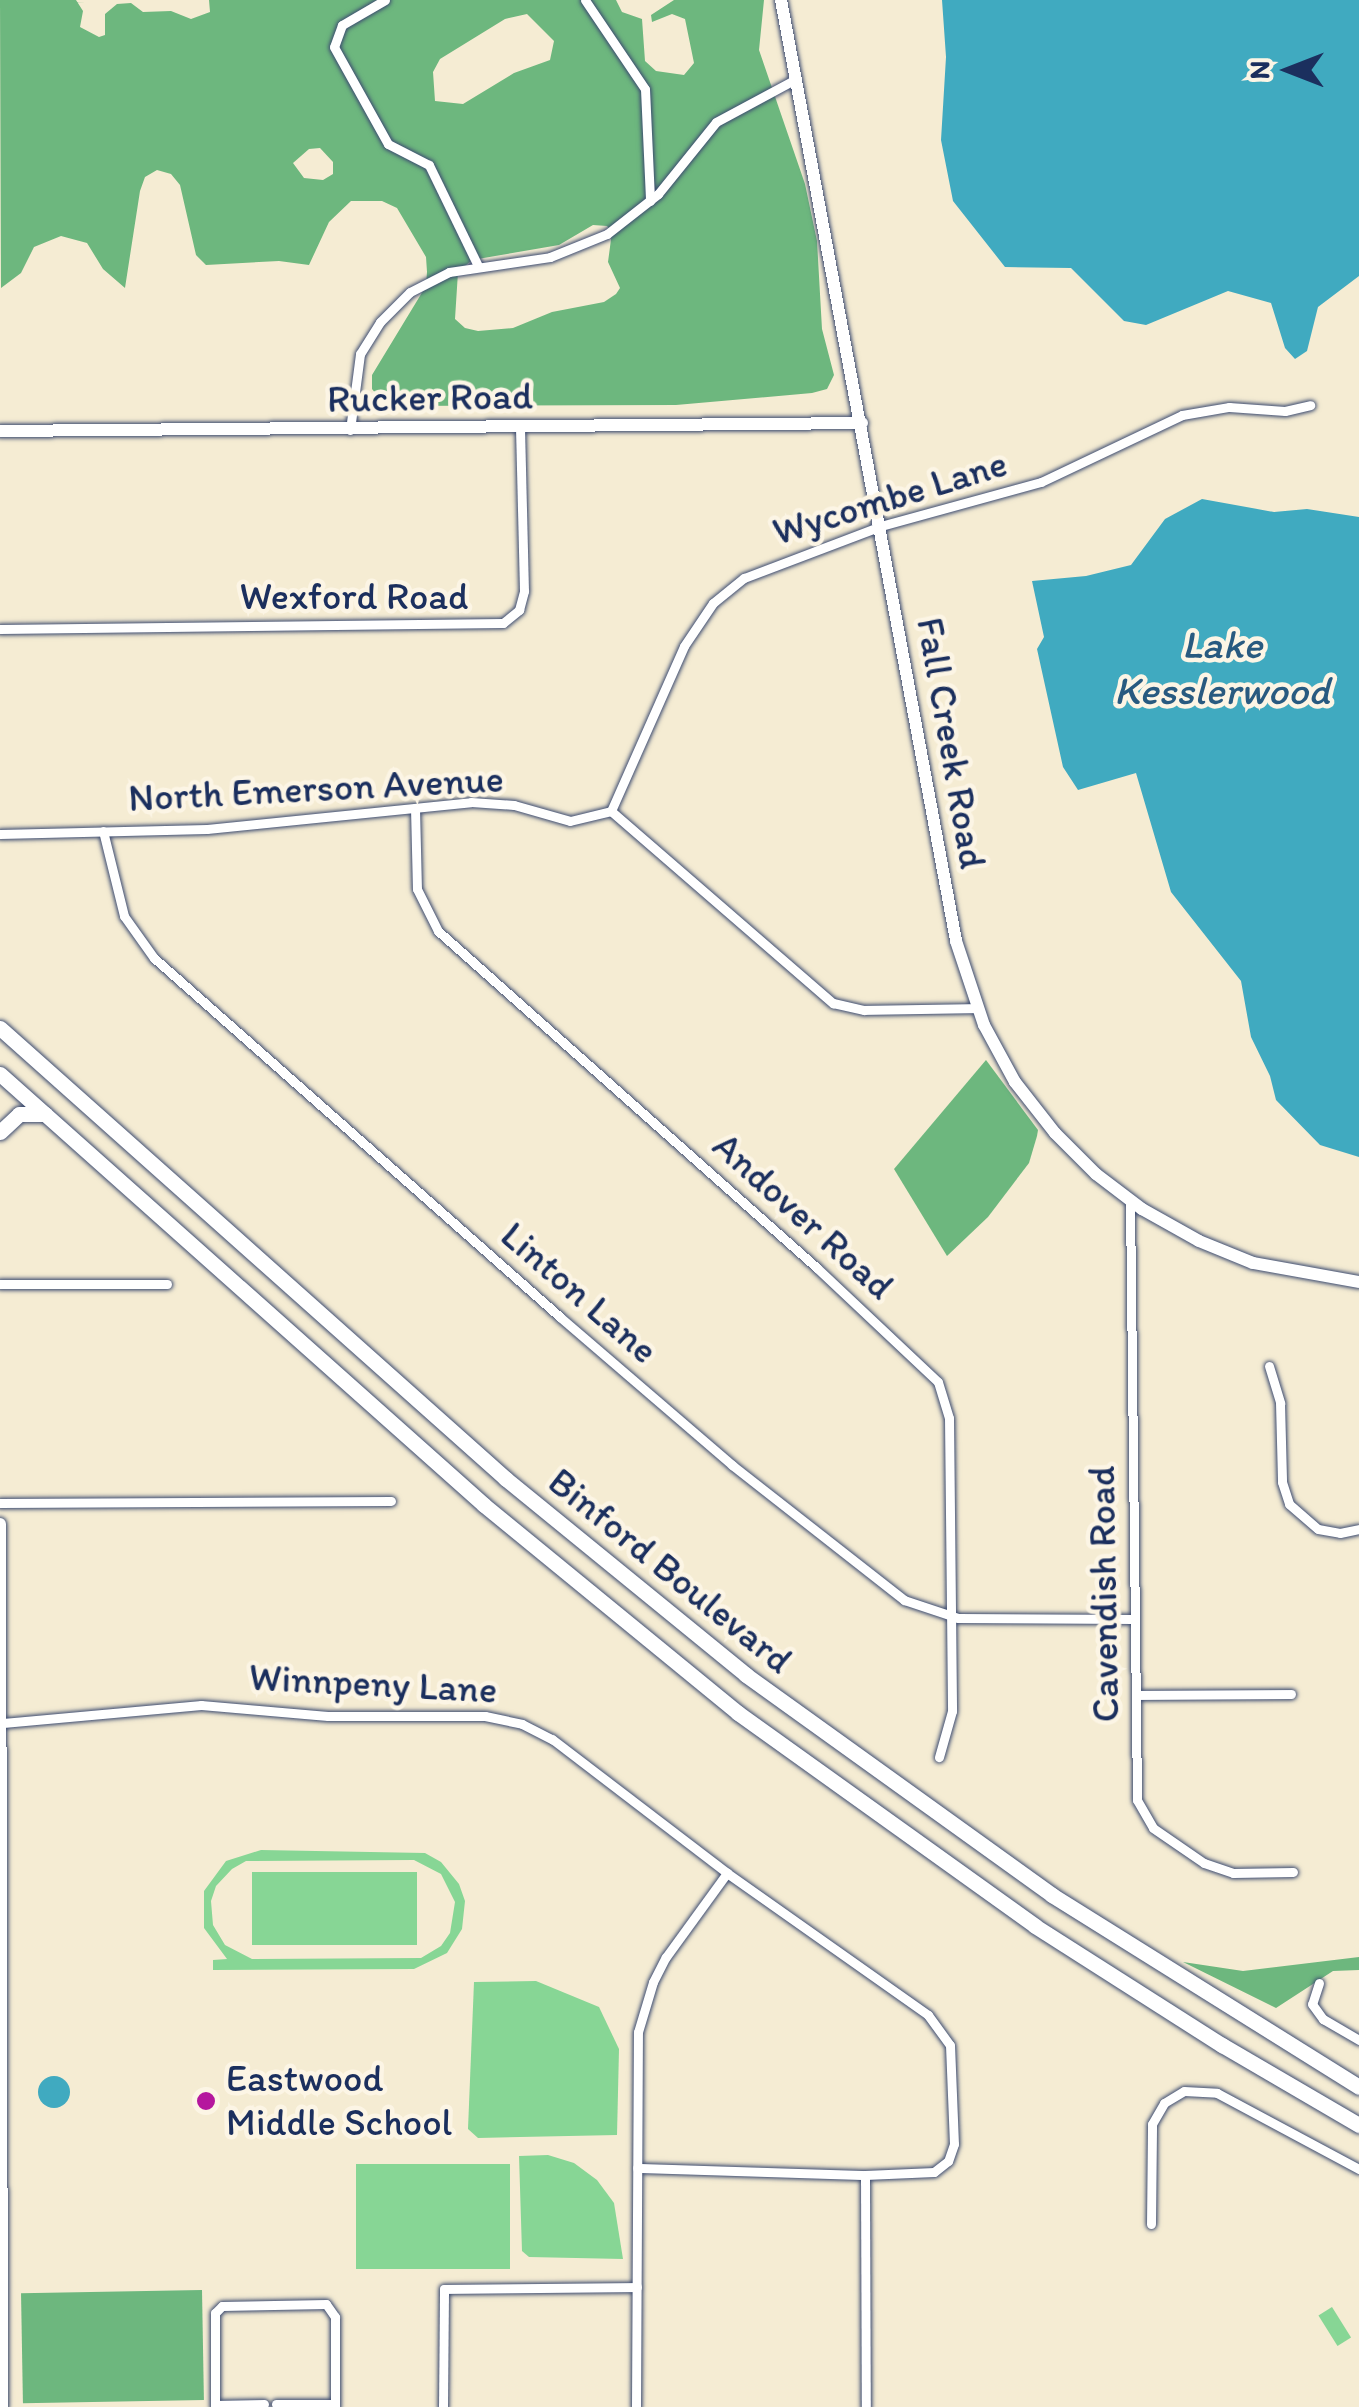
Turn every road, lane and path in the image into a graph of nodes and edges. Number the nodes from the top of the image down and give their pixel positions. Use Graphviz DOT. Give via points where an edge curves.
graph roads {
  1 [pos="385,0"];
  2 [pos="585,0"];
  3 [pos="781,0"];
  4 [pos="796,79"];
  5 [pos="650,201"];
  6 [pos="478,266"];
  7 [pos="1310,405"];
  8 [pos="862,423"];
  9 [pos="520,427"];
  10 [pos="350,430"];
  11 [pos="0,431"];
  12 [pos="881,526"];
  13 [pos="0,629"];
  14 [pos="415,808"];
  15 [pos="612,811"];
  16 [pos="103,831"];
  17 [pos="0,834"];
  18 [pos="978,1008"];
  19 [pos="0,1028"];
  20 [pos="0,1074"];
  21 [pos="45,1114"];
  22 [pos="0,1132"];
  23 [pos="1130,1201"];
  24 [pos="1359,1282"];
  25 [pos="0,1284"];
  26 [pos="167,1284"];
  27 [pos="1269,1366"];
  28 [pos="391,1501"];
  29 [pos="0,1503"];
  30 [pos="0,1524"];
  31 [pos="1359,1528"];
  32 [pos="0,1548"];
  33 [pos="949,1617"];
  34 [pos="1134,1619"];
  35 [pos="1291,1694"];
  36 [pos="1136,1695"];
  37 [pos="3,1723"];
  38 [pos="2,1747"];
  39 [pos="939,1757"];
  40 [pos="1294,1872"];
  41 [pos="726,1874"];
  42 [pos="1319,1982"];
  43 [pos="1359,2040"];
  44 [pos="1,2083"];
  45 [pos="1359,2087"];
  46 [pos="1359,2125"];
  47 [pos="637,2168"];
  48 [pos="1359,2169"];
  49 [pos="865,2175"];
  50 [pos="1150,2224"];
  51 [pos="636,2287"];
  52 [pos="264,2404"];
  53 [pos="276,2404"];
  54 [pos="335,2405"];
  55 [pos="215,2406"];
  56 [pos="2,2407"];
  57 [pos="444,2407"];
  58 [pos="636,2407"];
  59 [pos="866,2407"];
  1 -- 6 [label="street" via="342,26 334,37 336,53 379,133 392,148 429,164"];
  2 -- 5 [label="street" via="645,90"];
  3 -- 4 [label="street, Fall Creek Road"];
  4 -- 5 [label="street" via="712,125"];
  4 -- 8 [label="street, Fall Creek Road"];
  5 -- 6 [label="street" via="607,234 564,254"];
  6 -- 10 [label="street" via="422,284 380,322 356,368"];
  7 -- 12 [label="street, Wycombe Lane" via="1285,412 1229,408 1182,415 1040,482"];
  8 -- 9 [label="street, Rucker Road"];
  8 -- 12 [label="street, Fall Creek Road"];
  9 -- 10 [label="street, Rucker Road"];
  9 -- 13 [label="street, Wexford Road" via="524,591 519,610 503,623"];
  10 -- 11 [label="street, Rucker Road"];
  12 -- 15 [label="street, Wycombe Lane" via="758,571 713,603 673,667"];
  12 -- 18 [label="street, Fall Creek Road" via="956,941"];
  14 -- 15 [label="street, North Emerson Avenue" via="490,802 576,821"];
  14 -- 16 [label="street, North Emerson Avenue"];
  14 -- 33 [label="street, Andover Road" via="417,889 438,931 933,1374 949,1418"];
  15 -- 18 [label="street" via="833,1003 864,1010"];
  16 -- 17 [label="street, North Emerson Avenue"];
  16 -- 33 [label="street, Linton Lane" via="124,916 154,958 732,1464 904,1600"];
  18 -- 23 [label="street, Fall Creek Road" via="1037,1112"];
  19 -- 45 [label="main road, Binford Boulevard" via="491,1466 746,1675 1052,1895"];
  20 -- 21 [label="main road, Binford Boulevard"];
  21 -- 22 [label="main road" via="19,1114"];
  21 -- 46 [label="main road, Binford Boulevard" via="512,1529 738,1713 1035,1926"];
  23 -- 24 [label="street, Fall Creek Road" via="1234,1257"];
  23 -- 34 [label="street, Cavendish Road"];
  25 -- 26 [label="street"];
  27 -- 31 [label="street" via="1282,1412 1282,1482 1289,1504 1318,1529"];
  28 -- 29 [label="street"];
  30 -- 32 [label="street"];
  32 -- 37 [label="street"];
  33 -- 34 [label="street, Linton Lane"];
  33 -- 39 [label="street, Andover Road" via="952,1711"];
  34 -- 36 [label="street, Cavendish Road"];
  35 -- 36 [label="street"];
  36 -- 40 [label="street, Cavendish Road" via="1137,1800 1150,1825 1216,1869"];
  37 -- 38 [label="street"];
  37 -- 41 [label="street, Winnpeny Lane" via="201,1705 509,1720 552,1740"];
  38 -- 44 [label="street"];
  41 -- 47 [label="street" via="666,1958 643,2009 636,2060"];
  41 -- 49 [label="street, Winnpeny Lane" via="941,2029 954,2064 954,2144 941,2168 921,2176"];
  42 -- 43 [label="street" via="1312,2004"];
  44 -- 56 [label="street"];
  47 -- 49 [label="street"];
  47 -- 51 [label="street"];
  48 -- 50 [label="street" via="1217,2093 1189,2090 1164,2103 1152,2124"];
  49 -- 59 [label="street"];
  51 -- 57 [label="street" via="444,2290"];
  51 -- 58 [label="street"];
  52 -- 55 [label="street"];
  53 -- 54 [label="street"];
  54 -- 55 [label="street" via="335,2318 326,2304 222,2306 214,2312"];
}
